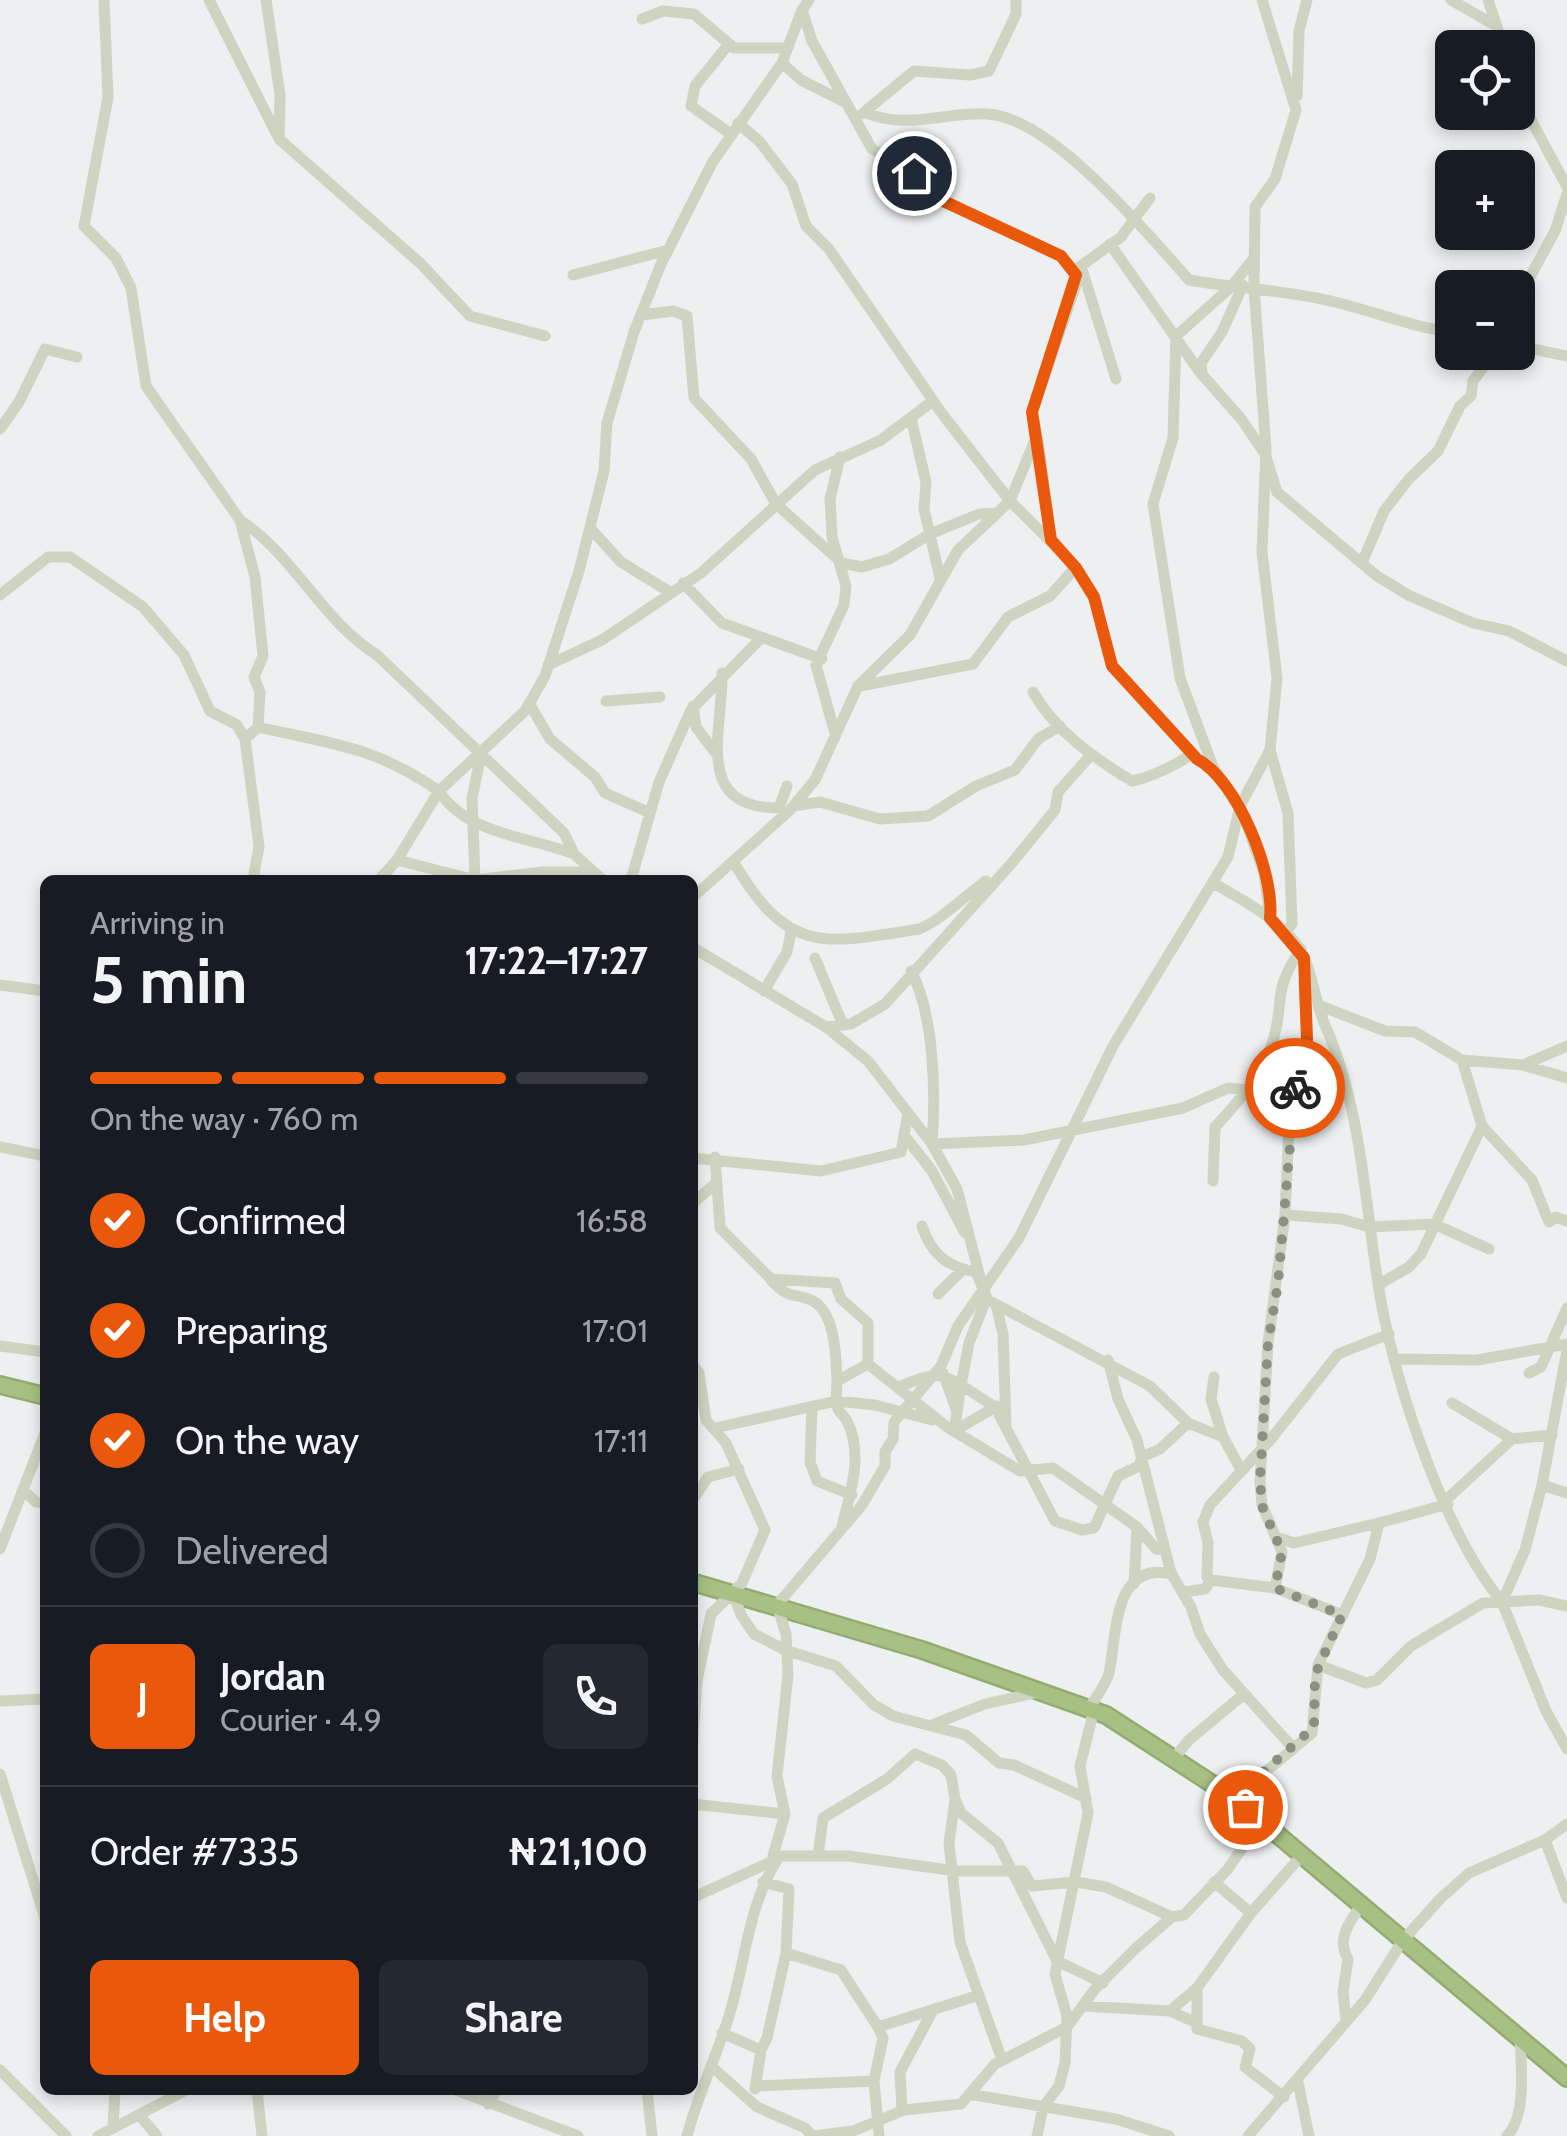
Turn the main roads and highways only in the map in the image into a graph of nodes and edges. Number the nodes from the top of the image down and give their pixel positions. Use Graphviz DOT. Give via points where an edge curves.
graph roads {
  1 [pos="0,1385"];
  2 [pos="40,1395"];
  3 [pos="698,1584"];
  4 [pos="1567,2078"];
  1 -- 2 [label="highway"];
  3 -- 4 [label="highway" via="1092,1709 1234,1798"];
}
